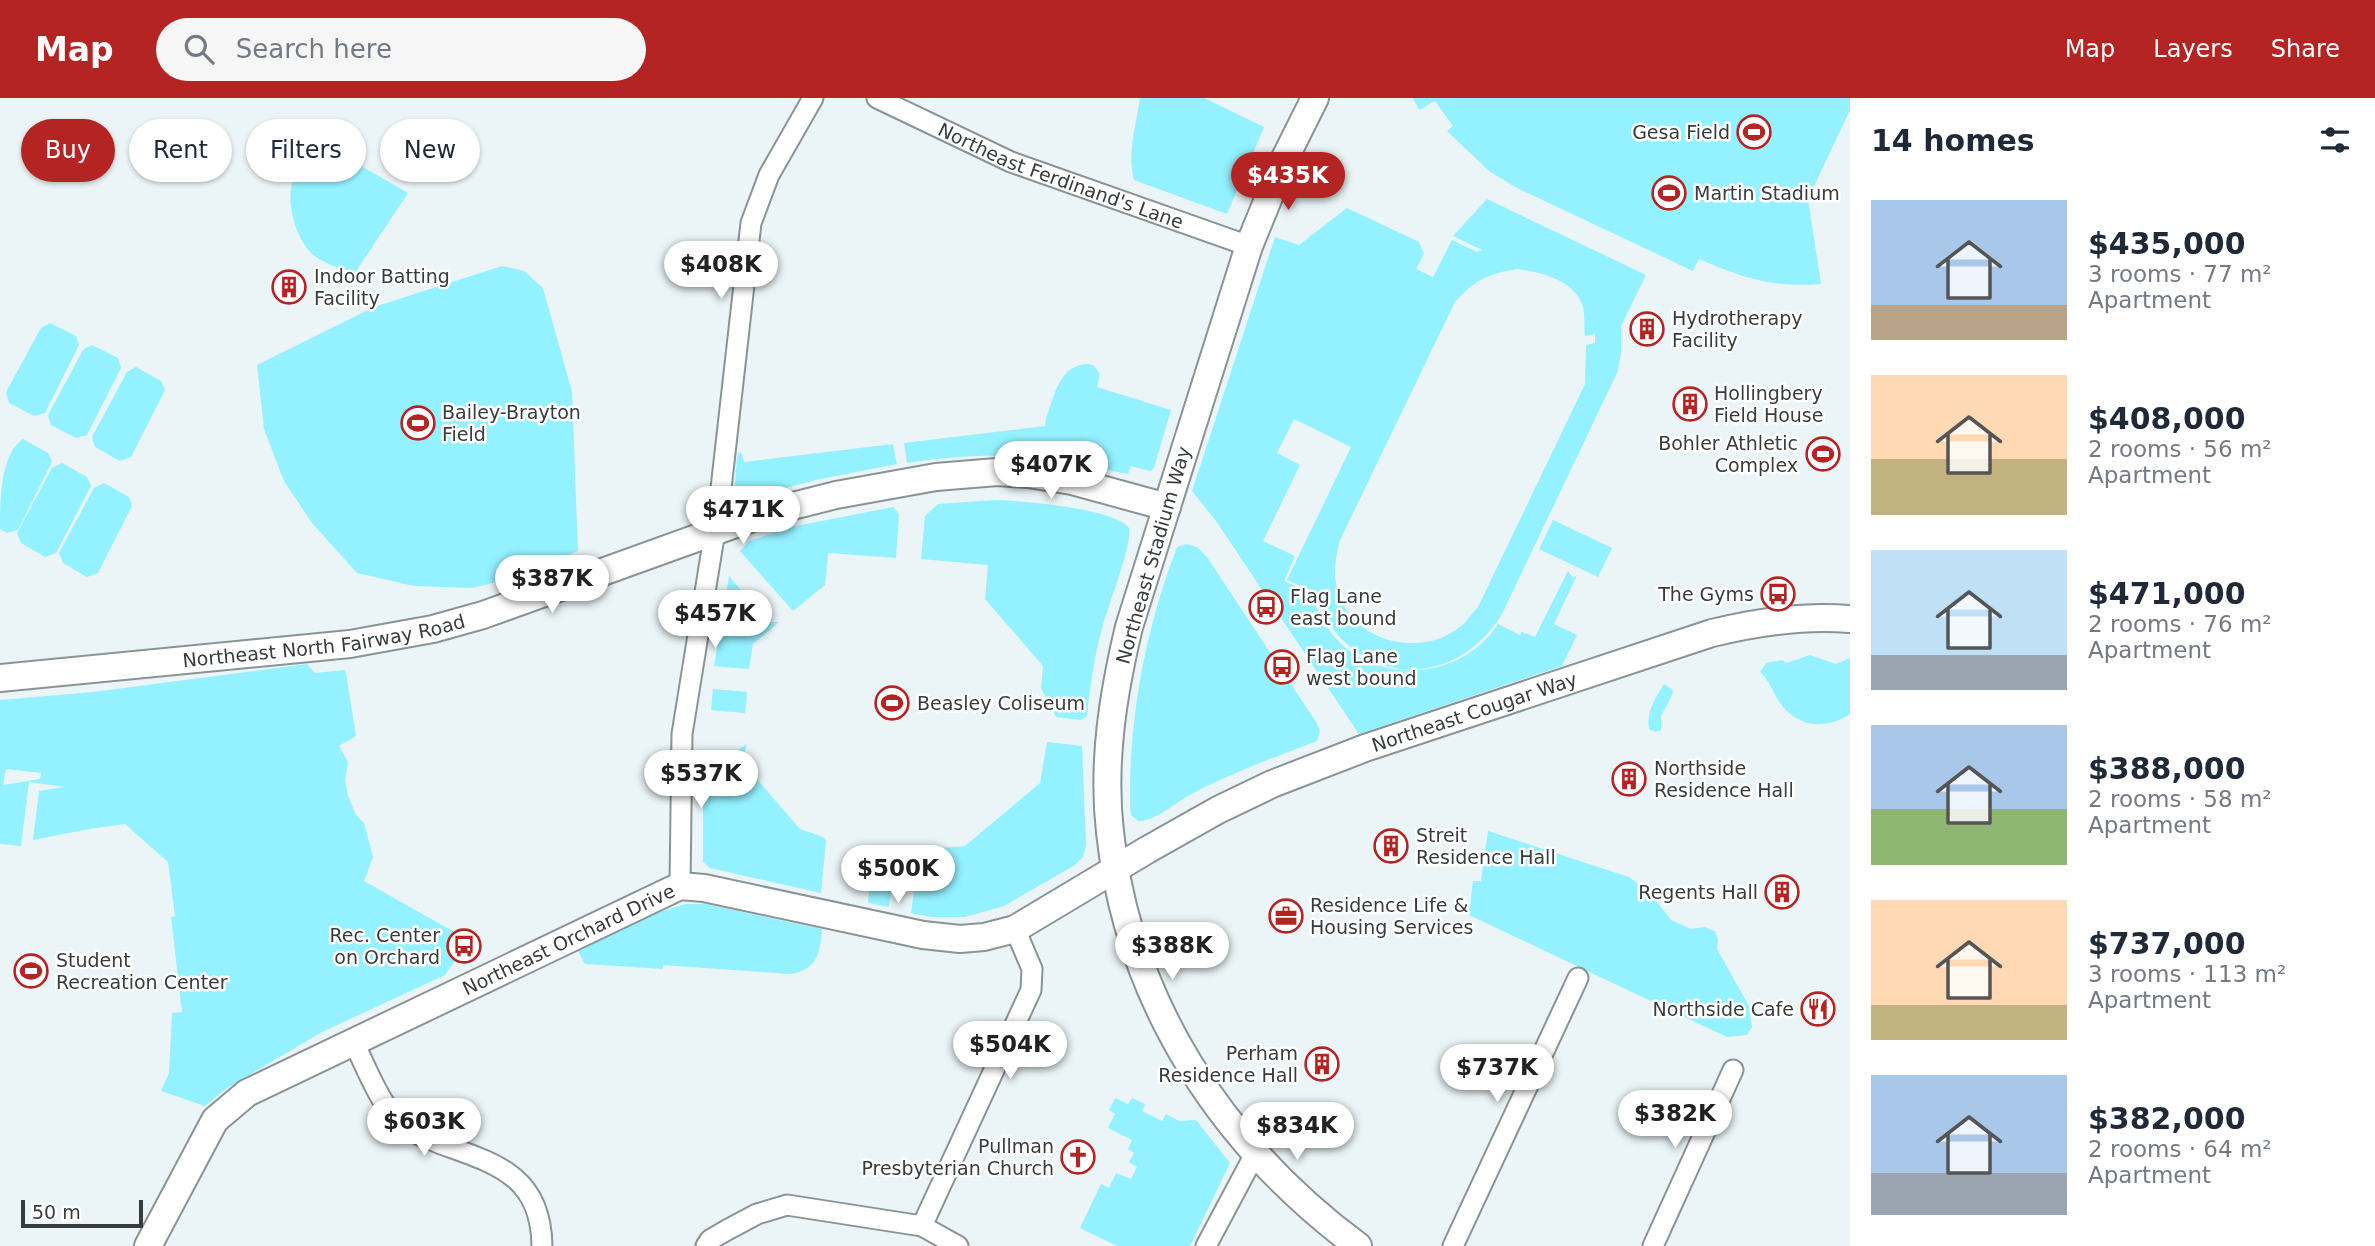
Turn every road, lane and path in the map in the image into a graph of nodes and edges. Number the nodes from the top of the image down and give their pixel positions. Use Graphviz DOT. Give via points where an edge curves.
graph roads {
  1 [pos="813,98"];
  2 [pos="877,98"];
  3 [pos="1315,98"];
  4 [pos="1249,246"];
  5 [pos="1167,507"];
  6 [pos="714,531"];
  7 [pos="1850,619"];
  8 [pos="0,678"];
  9 [pos="1115,867"];
  10 [pos="680,886"];
  11 [pos="1016,929"];
  12 [pos="1578,978"];
  13 [pos="353,1041"];
  14 [pos="1733,1070"];
  15 [pos="1255,1154"];
  16 [pos="922,1226"];
  17 [pos="148,1246"];
  18 [pos="542,1246"];
  19 [pos="706,1246"];
  20 [pos="958,1246"];
  21 [pos="1206,1246"];
  22 [pos="1358,1246"];
  23 [pos="1453,1246"];
  24 [pos="1653,1246"];
  1 -- 6 [label="street" via="769,175 751,223"];
  2 -- 4 [label="street, Northeast Ferdinand's Lane" via="1011,162"];
  3 -- 4 [label="street, Northeast Stadium Way"];
  4 -- 5 [label="street, Northeast Stadium Way"];
  5 -- 6 [label="street, Northeast North Fairway Road" via="1072,481 997,472 936,477 836,495"];
  5 -- 9 [label="street, Northeast Stadium Way" via="1129,627 1113,708 1108,785"];
  6 -- 8 [label="street, Northeast North Fairway Road" via="433,629 350,644"];
  6 -- 10 [label="street" via="682,734"];
  7 -- 9 [label="street, Northeast Cougar Way" via="1756,623 1712,633 1365,748 1272,784"];
  9 -- 11 [label="street, Northeast Orchard Drive"];
  9 -- 15 [label="street, Northeast Stadium Way" via="1135,950 1169,1031 1214,1102"];
  10 -- 11 [label="street, Northeast Orchard Drive" via="923,935 970,940"];
  10 -- 13 [label="street, Northeast Orchard Drive"];
  11 -- 16 [label="street" via="1032,969 1031,990"];
  12 -- 23 [label="street"];
  13 -- 17 [label="street, Northeast Orchard Drive" via="247,1093 215,1120"];
  13 -- 18 [label="street" via="390,1113 406,1128 501,1167 520,1185 535,1206"];
  14 -- 24 [label="street"];
  15 -- 21 [label="street"];
  15 -- 22 [label="street, Northeast Stadium Way" via="1304,1203"];
  16 -- 19 [label="street" via="787,1205 758,1214"];
  16 -- 20 [label="street"];
}
